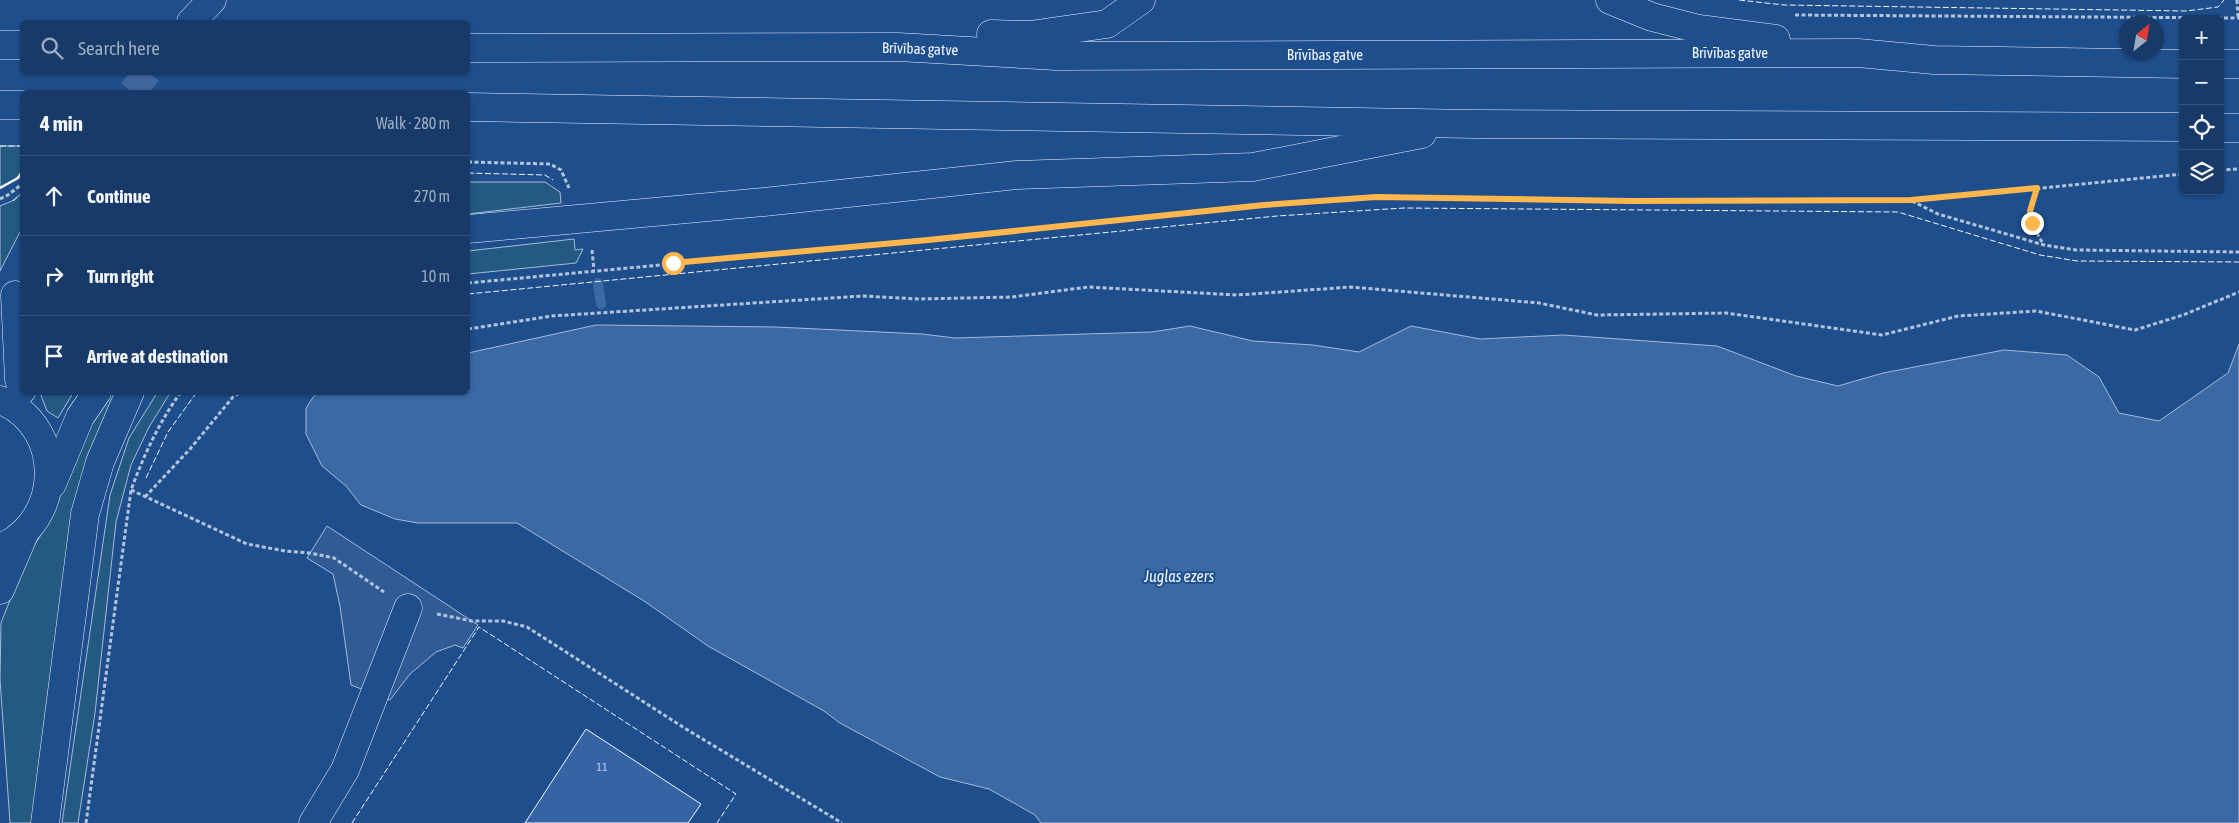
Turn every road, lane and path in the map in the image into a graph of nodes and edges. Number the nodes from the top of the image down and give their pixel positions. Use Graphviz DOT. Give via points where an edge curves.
graph roads {
  1 [pos="212,0"];
  2 [pos="1141,0"];
  3 [pos="1610,0"];
  4 [pos="2237,0"];
  5 [pos="1787,15"];
  6 [pos="2238,18"];
  7 [pos="194,20"];
  8 [pos="0,45"];
  9 [pos="20,45"];
  10 [pos="898,47"];
  11 [pos="470,48"];
  12 [pos="1858,53"];
  13 [pos="2179,64"];
  14 [pos="2224,64"];
  15 [pos="2239,64"];
  16 [pos="0,105"];
  17 [pos="20,105"];
  18 [pos="470,107"];
  19 [pos="1475,124"];
  20 [pos="2179,127"];
  21 [pos="2224,128"];
  22 [pos="2239,128"];
  23 [pos="470,162"];
  24 [pos="2239,169"];
  25 [pos="2224,170"];
  26 [pos="2179,174"];
  27 [pos="20,186"];
  28 [pos="2037,188"];
  29 [pos="571,191"];
  30 [pos="0,199"];
  31 [pos="1911,200"];
  32 [pos="470,230"];
  33 [pos="2044,245"];
  34 [pos="592,250"];
  35 [pos="2239,252"];
  36 [pos="594,270"];
  37 [pos="470,283"];
  38 [pos="2239,292"];
  39 [pos="12,297"];
  40 [pos="470,329"];
  41 [pos="20,382"];
  42 [pos="24,395"];
  43 [pos="95,395"];
  44 [pos="129,395"];
  45 [pos="179,395"];
  46 [pos="237,395"];
  47 [pos="0,400"];
  48 [pos="33,426"];
  49 [pos="131,490"];
  50 [pos="146,497"];
  51 [pos="46,499"];
  52 [pos="25,532"];
  53 [pos="0,548"];
  54 [pos="0,590"];
  55 [pos="408,608"];
  56 [pos="45,823"];
  57 [pos="86,823"];
  58 [pos="313,823"];
  59 [pos="842,823"];
  1 -- 7 [label="main road"];
  2 -- 10 [label="main road" via="1107,24 1030,36 969,33"];
  3 -- 12 [label="main road" via="1652,17 1699,29"];
  4 -- 6 [label="path"];
  5 -- 6 [label="path"];
  8 -- 9 [label="main road"];
  10 -- 11 [label="main road, Brīvības gatve"];
  10 -- 12 [label="main road, Brīvības gatve" via="1056,56"];
  12 -- 13 [label="main road, Brīvības gatve" via="1934,60"];
  14 -- 15 [label="main road"];
  16 -- 17 [label="main road"];
  18 -- 19 [label="main road"];
  19 -- 20 [label="main road"];
  19 -- 32 [label="main road" via="1253,167 1017,175"];
  21 -- 22 [label="main road"];
  23 -- 29 [label="path" via="550,164 562,170"];
  24 -- 25 [label="path"];
  26 -- 28 [label="path"];
  27 -- 30 [label="path"];
  28 -- 31 [label="path"];
  28 -- 33 [label="path" via="2030,211 2032,223"];
  31 -- 33 [label="path" via="1938,214"];
  31 -- 36 [label="path" via="1630,201 1376,197"];
  33 -- 35 [label="path" via="2076,250"];
  34 -- 36 [label="path"];
  36 -- 37 [label="path"];
  38 -- 40 [label="path" via="2135,330 2036,311 1958,316 1882,335 1726,313 1597,315 1539,303 1351,288 1237,295 1088,287 1012,297 918,299 864,296 552,316"];
  39 -- 41 [label="main road"];
  42 -- 48 [label="main road"];
  43 -- 51 [label="main road" via="80,417"];
  44 -- 56 [label="main road" via="100,462 85,514"];
  45 -- 49 [label="path" via="145,452"];
  46 -- 50 [label="path"];
  47 -- 48 [label="main road" via="20,411"];
  48 -- 51 [label="main road" via="43,442 48,461"];
  49 -- 50 [label="path"];
  49 -- 57 [label="path"];
  50 -- 55 [label="path" via="246,544 334,558"];
  51 -- 52 [label="main road"];
  52 -- 53 [label="main road"];
  52 -- 54 [label="main road"];
  55 -- 58 [label="main road" via="345,770"];
  55 -- 59 [label="path" via="472,621 503,621 527,627 686,729"];
}
